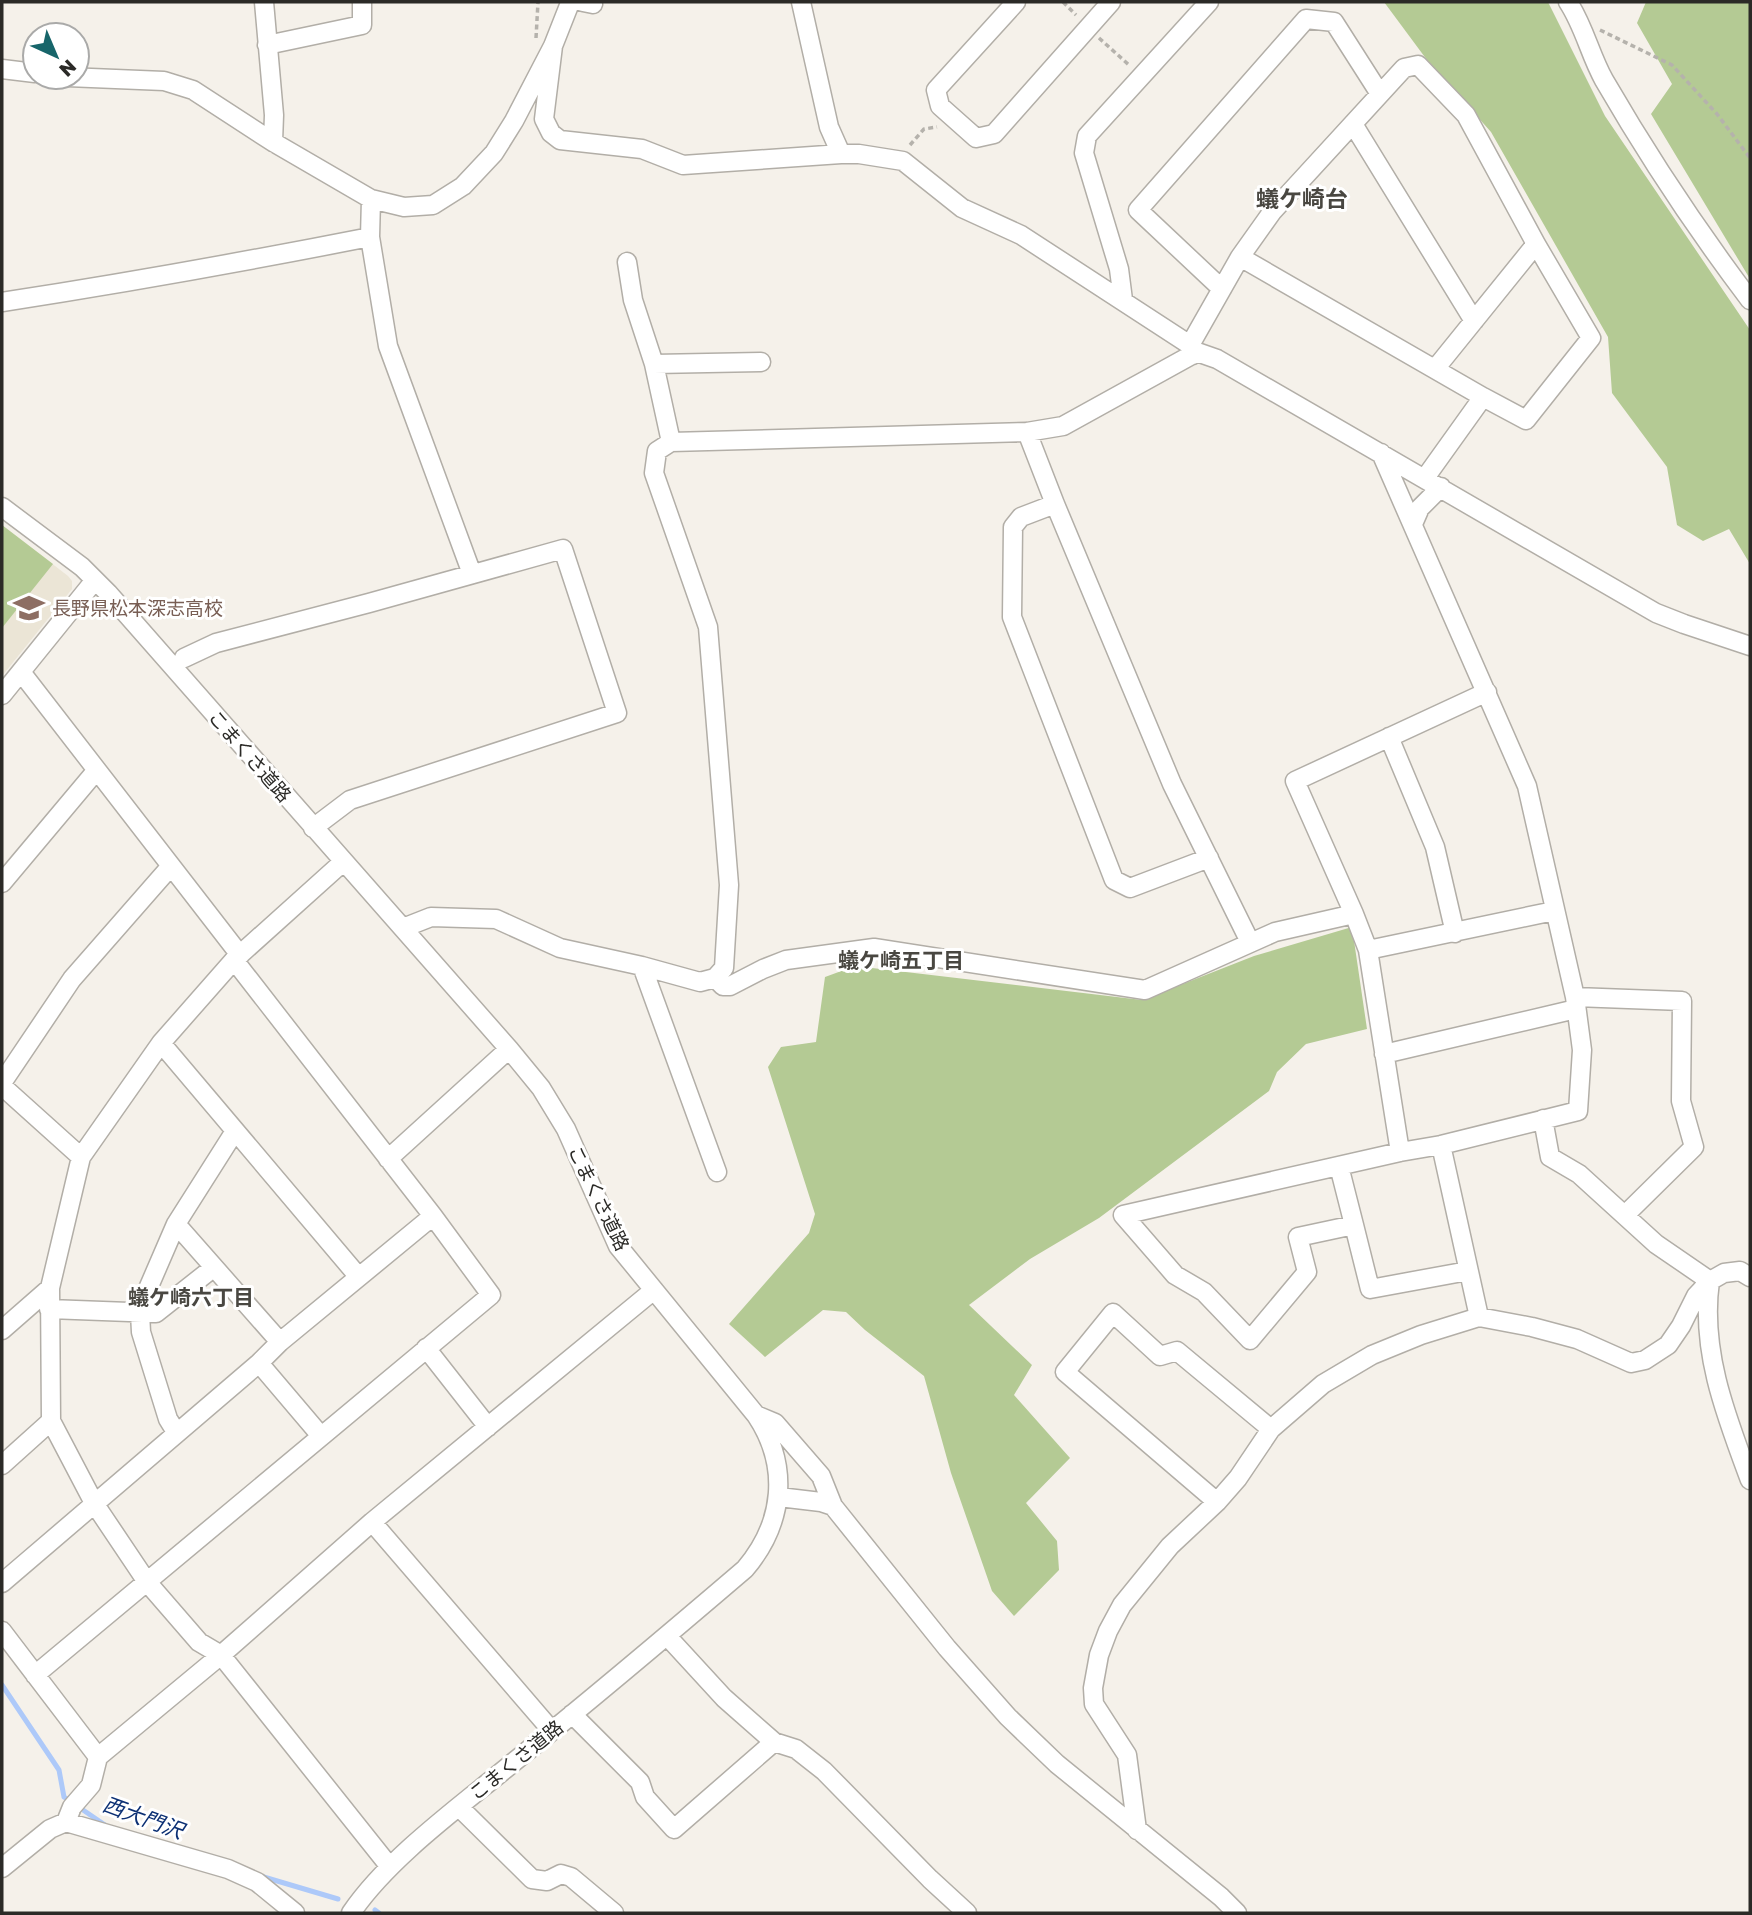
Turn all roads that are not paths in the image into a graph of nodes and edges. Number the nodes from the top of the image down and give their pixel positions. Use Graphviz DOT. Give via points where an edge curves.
graph roads {
  1 [pos="264,2"];
  2 [pos="362,2"];
  3 [pos="573,2"];
  4 [pos="801,2"];
  5 [pos="1016,2"];
  6 [pos="1111,2"];
  7 [pos="1209,2"];
  8 [pos="1568,2"];
  9 [pos="267,45"];
  10 [pos="553,46"];
  11 [pos="2,69"];
  12 [pos="21,71"];
  13 [pos="91,78"];
  14 [pos="1380,94"];
  15 [pos="1353,124"];
  16 [pos="273,142"];
  17 [pos="841,154"];
  18 [pos="371,199"];
  19 [pos="370,237"];
  20 [pos="1536,244"];
  21 [pos="1240,257"];
  22 [pos="626,262"];
  23 [pos="1222,289"];
  24 [pos="1122,300"];
  25 [pos="1750,300"];
  26 [pos="2,302"];
  27 [pos="1474,321"];
  28 [pos="1191,350"];
  29 [pos="761,362"];
  30 [pos="654,364"];
  31 [pos="1434,369"];
  32 [pos="1483,397"];
  33 [pos="1027,432"];
  34 [pos="671,442"];
  35 [pos="1381,453"];
  36 [pos="1424,478"];
  37 [pos="1441,487"];
  38 [pos="1055,505"];
  39 [pos="2,507"];
  40 [pos="1413,524"];
  41 [pos="472,574"];
  42 [pos="95,580"];
  43 [pos="1750,646"];
  44 [pos="184,658"];
  45 [pos="21,672"];
  46 [pos="1487,692"];
  47 [pos="2,695"];
  48 [pos="1389,737"];
  49 [pos="96,771"];
  50 [pos="313,828"];
  51 [pos="1209,858"];
  52 [pos="343,862"];
  53 [pos="171,866"];
  54 [pos="2,883"];
  55 [pos="1554,911"];
  56 [pos="1354,914"];
  57 [pos="403,928"];
  58 [pos="1455,933"];
  59 [pos="1250,942"];
  60 [pos="1368,950"];
  61 [pos="237,958"];
  62 [pos="642,966"];
  63 [pos="715,978"];
  64 [pos="1575,1003"];
  65 [pos="161,1043"];
  66 [pos="509,1049"];
  67 [pos="1384,1054"];
  68 [pos="2,1085"];
  69 [pos="1543,1119"];
  70 [pos="235,1131"];
  71 [pos="1441,1145"];
  72 [pos="1400,1152"];
  73 [pos="82,1157"];
  74 [pos="388,1159"];
  75 [pos="1339,1166"];
  76 [pos="717,1172"];
  77 [pos="1625,1215"];
  78 [pos="433,1216"];
  79 [pos="176,1224"];
  80 [pos="1354,1224"];
  81 [pos="213,1268"];
  82 [pos="1468,1271"];
  83 [pos="358,1276"];
  84 [pos="1750,1277"];
  85 [pos="1710,1281"];
  86 [pos="50,1288"];
  87 [pos="654,1290"];
  88 [pos="50,1309"];
  89 [pos="139,1313"];
  90 [pos="1479,1317"];
  91 [pos="2,1330"];
  92 [pos="280,1342"];
  93 [pos="426,1348"];
  94 [pos="258,1363"];
  95 [pos="756,1415"];
  96 [pos="51,1421"];
  97 [pos="488,1427"];
  98 [pos="1271,1429"];
  99 [pos="176,1432"];
  100 [pos="321,1436"];
  101 [pos="2,1465"];
  102 [pos="1750,1480"];
  103 [pos="779,1497"];
  104 [pos="1217,1502"];
  105 [pos="94,1503"];
  106 [pos="833,1506"];
  107 [pos="372,1522"];
  108 [pos="147,1582"];
  109 [pos="2,1583"];
  110 [pos="2,1631"];
  111 [pos="667,1636"];
  112 [pos="221,1655"];
  113 [pos="35,1675"];
  114 [pos="572,1714"];
  115 [pos="552,1731"];
  116 [pos="774,1742"];
  117 [pos="98,1756"];
  118 [pos="459,1807"];
  119 [pos="65,1822"];
  120 [pos="1138,1830"];
  121 [pos="390,1867"];
  122 [pos="2,1868"];
  123 [pos="295,1913"];
  124 [pos="351,1913"];
  125 [pos="614,1913"];
  126 [pos="967,1913"];
  127 [pos="1237,1913"];
  1 -- 9 [label="street"];
  2 -- 9 [label="street" via="362,25"];
  3 -- 10 [label="street"];
  4 -- 17 [label="street" via="829,127"];
  5 -- 6 [label="street" via="936,89 940,106 976,138 994,134"];
  7 -- 24 [label="street" via="1087,136 1084,153 1119,269"];
  8 -- 25 [label="street" via="1602,77"];
  9 -- 16 [label="street"];
  10 -- 17 [label="street" via="544,119 560,140 642,149 683,165"];
  10 -- 18 [label="street" via="494,153 463,186 433,205 404,207"];
  11 -- 12 [label="street"];
  13 -- 16 [label="street" via="163,81 193,90"];
  14 -- 15 [label="street"];
  14 -- 20 [label="street" via="1404,68 1418,65 1466,115"];
  14 -- 23 [label="street" via="1334,22 1307,19 1138,210"];
  15 -- 21 [label="street" via="1272,212"];
  15 -- 27 [label="street"];
  16 -- 18 [label="street"];
  17 -- 24 [label="street" via="903,161 962,208 1021,235"];
  18 -- 19 [label="street"];
  19 -- 26 [label="street"];
  19 -- 41 [label="street" via="388,346"];
  20 -- 27 [label="street"];
  20 -- 32 [label="street" via="1591,338 1525,420"];
  21 -- 23 [label="street"];
  21 -- 31 [label="street"];
  22 -- 30 [label="street"];
  23 -- 28 [label="street"];
  24 -- 28 [label="street"];
  27 -- 31 [label="street"];
  28 -- 33 [label="street" via="1063,426"];
  28 -- 35 [label="street" via="1217,359"];
  29 -- 30 [label="street"];
  30 -- 34 [label="street"];
  31 -- 32 [label="street"];
  32 -- 36 [label="street"];
  33 -- 34 [label="street"];
  33 -- 38 [label="street"];
  34 -- 63 [label="street" via="657,451 654,473 708,628 729,885 724,968"];
  35 -- 36 [label="street"];
  35 -- 40 [label="street"];
  36 -- 37 [label="street"];
  37 -- 40 [label="street" via="1419,508"];
  37 -- 43 [label="street" via="1657,613"];
  38 -- 51 [label="street" via="1172,784"];
  38 -- 51 [label="street" via="1021,517 1013,527 1012,617 1114,880 1130,888"];
  39 -- 42 [label="street, こまくさ道路"];
  40 -- 46 [label="street"];
  41 -- 44 [label="street" via="216,642"];
  41 -- 50 [label="street" via="563,549 617,713 350,800"];
  42 -- 45 [label="street"];
  42 -- 50 [label="street, こまくさ道路"];
  45 -- 47 [label="street"];
  45 -- 49 [label="street"];
  46 -- 48 [label="street"];
  46 -- 55 [label="street" via="1527,786"];
  48 -- 56 [label="street" via="1296,781"];
  48 -- 58 [label="street" via="1435,848"];
  49 -- 53 [label="street"];
  49 -- 54 [label="street"];
  50 -- 52 [label="street, こまくさ道路"];
  51 -- 59 [label="street"];
  52 -- 57 [label="street, こまくさ道路"];
  52 -- 61 [label="street"];
  53 -- 61 [label="street"];
  53 -- 68 [label="street" via="72,979"];
  55 -- 58 [label="street"];
  55 -- 64 [label="street"];
  56 -- 59 [label="street"];
  56 -- 60 [label="street"];
  57 -- 62 [label="street" via="431,917 496,919 560,948"];
  57 -- 66 [label="street, こまくさ道路"];
  58 -- 60 [label="street"];
  59 -- 63 [label="street" via="1144,990 874,948 786,960 730,986"];
  60 -- 67 [label="street"];
  61 -- 65 [label="street"];
  61 -- 74 [label="street"];
  62 -- 63 [label="street" via="700,982"];
  62 -- 76 [label="street"];
  64 -- 67 [label="street"];
  64 -- 69 [label="street" via="1582,1050 1578,1111"];
  64 -- 77 [label="street" via="1682,1001 1681,1101 1694,1147"];
  65 -- 70 [label="street"];
  65 -- 73 [label="street"];
  66 -- 74 [label="street"];
  66 -- 87 [label="street, こまくさ道路" via="566,1129 618,1246"];
  67 -- 72 [label="street"];
  68 -- 73 [label="street"];
  69 -- 71 [label="street"];
  69 -- 77 [label="street" via="1550,1157 1578,1174"];
  70 -- 79 [label="street"];
  70 -- 83 [label="street"];
  71 -- 72 [label="street"];
  71 -- 82 [label="street"];
  72 -- 75 [label="street"];
  73 -- 86 [label="street"];
  74 -- 78 [label="street"];
  75 -- 80 [label="street"];
  75 -- 80 [label="street" via="1123,1215 1175,1275 1204,1292 1250,1340 1307,1272 1298,1237"];
  77 -- 85 [label="street" via="1656,1244"];
  78 -- 83 [label="street"];
  78 -- 93 [label="street" via="491,1295"];
  79 -- 81 [label="street"];
  79 -- 89 [label="street"];
  80 -- 82 [label="street" via="1370,1289"];
  81 -- 89 [label="street" via="156,1313"];
  81 -- 92 [label="street"];
  82 -- 90 [label="street"];
  83 -- 92 [label="street"];
  84 -- 85 [label="street" via="1740,1271"];
  85 -- 90 [label="street" via="1668,1345 1632,1363 1577,1339"];
  85 -- 102 [label="street" via="1707,1301 1714,1370"];
  86 -- 88 [label="street"];
  86 -- 91 [label="street"];
  87 -- 95 [label="street, こまくさ道路"];
  87 -- 97 [label="street"];
  88 -- 89 [label="street"];
  88 -- 96 [label="street"];
  89 -- 99 [label="street" via="168,1419"];
  90 -- 98 [label="street" via="1372,1355 1323,1384"];
  92 -- 94 [label="street"];
  93 -- 97 [label="street"];
  93 -- 100 [label="street"];
  94 -- 99 [label="street"];
  94 -- 100 [label="street"];
  95 -- 103 [label="street, こまくさ道路" via="772,1442 780,1476"];
  95 -- 106 [label="street" via="775,1423 795,1444 821,1476"];
  96 -- 101 [label="street"];
  96 -- 105 [label="street"];
  97 -- 107 [label="street"];
  98 -- 104 [label="street"];
  98 -- 104 [label="street" via="1177,1351 1160,1356 1113,1313 1065,1372"];
  99 -- 105 [label="street"];
  100 -- 108 [label="street"];
  103 -- 106 [label="street"];
  103 -- 111 [label="street, こまくさ道路" via="756,1557"];
  104 -- 120 [label="street" via="1170,1546 1122,1605 1099,1655 1094,1704 1127,1755"];
  105 -- 108 [label="street"];
  105 -- 109 [label="street"];
  106 -- 120 [label="street" via="1008,1717 1056,1764"];
  107 -- 112 [label="street"];
  107 -- 115 [label="street"];
  108 -- 112 [label="street" via="199,1642"];
  108 -- 113 [label="street"];
  110 -- 113 [label="street"];
  111 -- 114 [label="street, こまくさ道路"];
  111 -- 116 [label="street" via="724,1698"];
  112 -- 117 [label="street"];
  112 -- 121 [label="street"];
  113 -- 117 [label="street"];
  114 -- 115 [label="street, こまくさ道路"];
  114 -- 116 [label="street" via="640,1782 645,1797 674,1829"];
  115 -- 118 [label="street, こまくさ道路"];
  116 -- 126 [label="street" via="796,1749 824,1771"];
  117 -- 119 [label="street" via="91,1786"];
  118 -- 121 [label="street, こまくさ道路"];
  118 -- 125 [label="street" via="532,1879 547,1881 561,1874 571,1877"];
  119 -- 122 [label="street"];
  119 -- 123 [label="street" via="228,1869 257,1882"];
  120 -- 127 [label="street"];
  121 -- 124 [label="street, こまくさ道路"];
}
